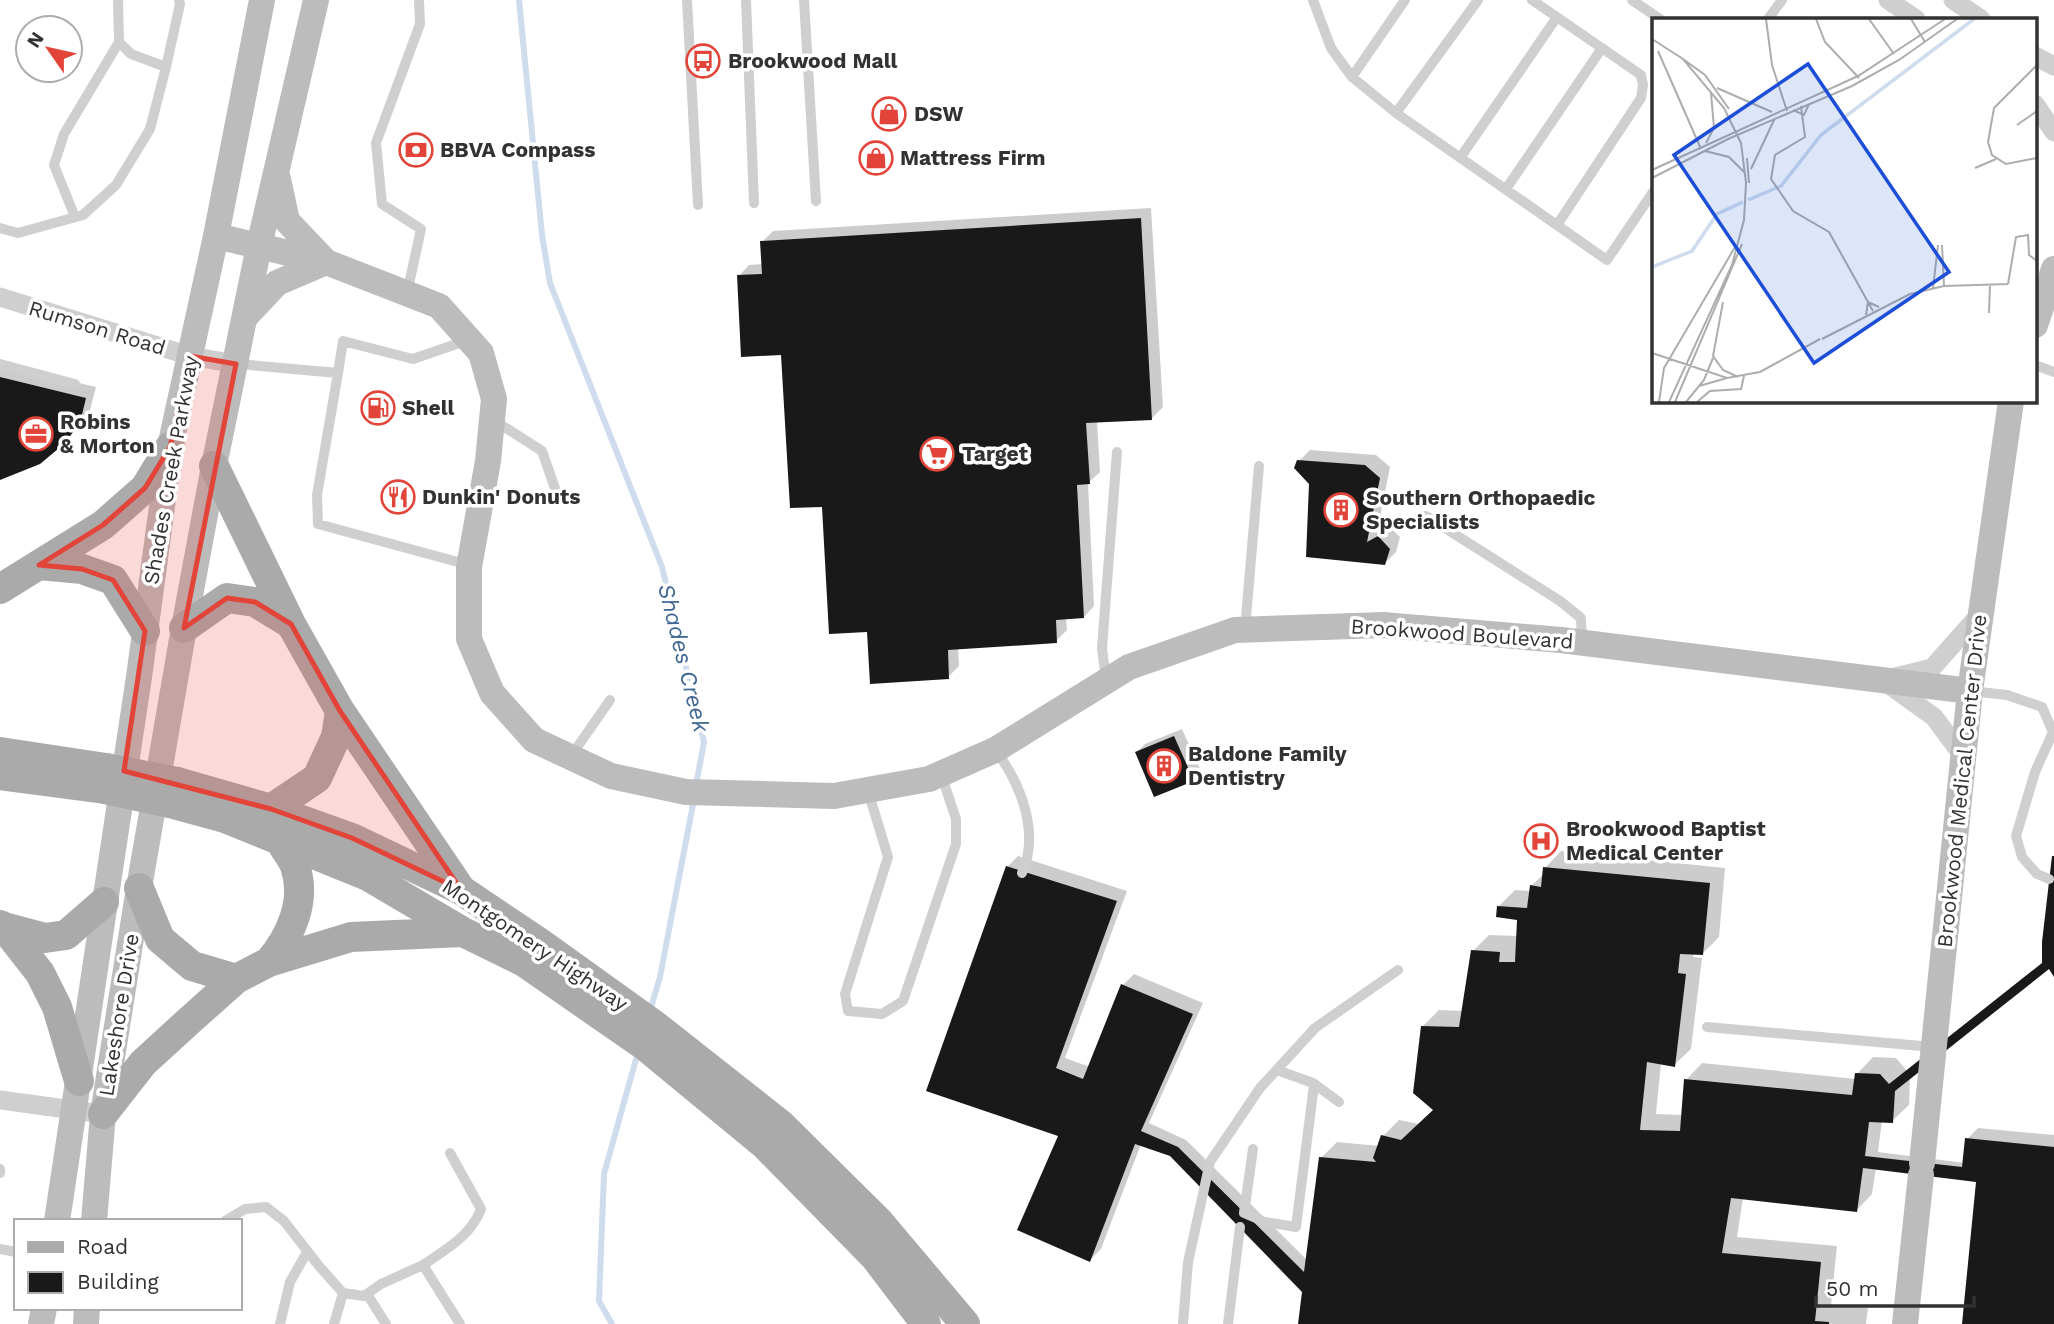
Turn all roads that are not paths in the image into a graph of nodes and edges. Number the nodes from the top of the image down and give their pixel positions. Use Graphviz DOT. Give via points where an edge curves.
graph roads {
  1 [pos="118,0"];
  2 [pos="179,0"];
  3 [pos="262,0"];
  4 [pos="330,0"];
  5 [pos="419,0"];
  6 [pos="687,0"];
  7 [pos="746,0"];
  8 [pos="804,0"];
  9 [pos="1405,0"];
  10 [pos="1478,0"];
  11 [pos="1532,0"];
  12 [pos="1632,0"];
  13 [pos="1782,0"];
  14 [pos="1888,0"];
  15 [pos="1953,0"];
  16 [pos="1314,1"];
  17 [pos="314,12"];
  18 [pos="1557,17"];
  19 [pos="1659,18"];
  20 [pos="1769,18"];
  21 [pos="1915,18"];
  22 [pos="1980,18"];
  23 [pos="119,42"];
  24 [pos="1602,48"];
  25 [pos="2036,57"];
  26 [pos="2054,66"];
  27 [pos="166,67"];
  28 [pos="1352,77"];
  29 [pos="2036,105"];
  30 [pos="1396,113"];
  31 [pos="2054,132"];
  32 [pos="1460,158"];
  33 [pos="277,173"];
  34 [pos="1506,189"];
  35 [pos="1652,193"];
  36 [pos="816,201"];
  37 [pos="754,203"];
  38 [pos="698,205"];
  39 [pos="75,217"];
  40 [pos="1557,225"];
  41 [pos="0,228"];
  42 [pos="216,236"];
  43 [pos="259,246"];
  44 [pos="326,262"];
  45 [pos="2054,268"];
  46 [pos="407,294"];
  47 [pos="0,297"];
  48 [pos="246,316"];
  49 [pos="2036,322"];
  50 [pos="468,340"];
  51 [pos="190,356"];
  52 [pos="236,363"];
  53 [pos="0,364"];
  54 [pos="2036,365"];
  55 [pos="2054,372"];
  56 [pos="338,373"];
  57 [pos="75,384"];
  58 [pos="2011,402"];
  59 [pos="492,419"];
  60 [pos="170,447"];
  61 [pos="1117,452"];
  62 [pos="214,466"];
  63 [pos="1259,466"];
  64 [pos="559,500"];
  65 [pos="1426,516"];
  66 [pos="39,565"];
  67 [pos="469,565"];
  68 [pos="0,589"];
  69 [pos="1981,613"];
  70 [pos="291,624"];
  71 [pos="184,628"];
  72 [pos="1245,630"];
  73 [pos="145,631"];
  74 [pos="1582,642"];
  75 [pos="1884,680"];
  76 [pos="1106,681"];
  77 [pos="1970,691"];
  78 [pos="610,700"];
  79 [pos="340,711"];
  80 [pos="995,750"];
  81 [pos="1963,756"];
  82 [pos="570,757"];
  83 [pos="1,768"];
  84 [pos="941,773"];
  85 [pos="868,790"];
  86 [pos="167,798"];
  87 [pos="271,809"];
  88 [pos="281,842"];
  89 [pos="1022,873"];
  90 [pos="2049,879"];
  91 [pos="139,888"];
  92 [pos="461,890"];
  93 [pos="104,902"];
  94 [pos="2,926"];
  95 [pos="463,932"];
  96 [pos="532,953"];
  97 [pos="269,962"];
  98 [pos="1398,970"];
  99 [pos="236,979"];
  100 [pos="1707,1027"];
  101 [pos="1934,1047"];
  102 [pos="1277,1070"];
  103 [pos="79,1081"];
  104 [pos="1314,1085"];
  105 [pos="0,1100"];
  106 [pos="1339,1102"];
  107 [pos="89,1112"];
  108 [pos="772,1134"];
  109 [pos="1253,1149"];
  110 [pos="450,1153"];
  111 [pos="58,1219"];
  112 [pos="94,1219"];
  113 [pos="228,1219"];
  114 [pos="1240,1227"];
  115 [pos="307,1252"];
  116 [pos="875,1257"];
  117 [pos="423,1265"];
  118 [pos="343,1293"];
  119 [pos="367,1294"];
  120 [pos="280,1324"];
  121 [pos="334,1324"];
  122 [pos="386,1324"];
  123 [pos="460,1324"];
  124 [pos="906,1324"];
  125 [pos="926,1324"];
  126 [pos="965,1324"];
  127 [pos="1182,1324"];
  128 [pos="1228,1324"];
  129 [pos="1905,1324"];
  1 -- 23 [label="lane"];
  2 -- 27 [label="lane"];
  3 -- 42 [label="street, Shades Creek Parkway"];
  4 -- 17 [label="street"];
  5 -- 46 [label="lane" via="420,24 376,143 382,204 421,229"];
  6 -- 38 [label="lane"];
  7 -- 37 [label="lane"];
  8 -- 36 [label="lane"];
  9 -- 28 [label="lane"];
  10 -- 30 [label="lane"];
  11 -- 18 [label="lane"];
  12 -- 19 [label="lane"];
  13 -- 20 [label="lane"];
  14 -- 21 [label="street"];
  15 -- 22 [label="street"];
  16 -- 28 [label="lane" via="1331,48"];
  17 -- 33 [label="street, Shades Creek Parkway"];
  18 -- 24 [label="lane"];
  18 -- 32 [label="lane"];
  23 -- 27 [label="lane" via="131,54"];
  23 -- 39 [label="lane" via="64,134 54,165"];
  24 -- 34 [label="lane"];
  24 -- 40 [label="lane" via="1641,75 1641,98"];
  25 -- 26 [label="street"];
  27 -- 39 [label="lane" via="150,130 116,185"];
  28 -- 30 [label="lane"];
  29 -- 31 [label="street"];
  30 -- 32 [label="lane"];
  32 -- 34 [label="lane"];
  33 -- 43 [label="street, Shades Creek Parkway"];
  33 -- 44 [label="street" via="286,221"];
  34 -- 40 [label="lane"];
  35 -- 40 [label="lane" via="1607,260"];
  39 -- 41 [label="lane" via="18,233"];
  42 -- 43 [label="street, Brookwood Boulevard"];
  42 -- 51 [label="street, Shades Creek Parkway"];
  43 -- 44 [label="street, Brookwood Boulevard"];
  43 -- 48 [label="street, Shades Creek Parkway"];
  44 -- 46 [label="street, Brookwood Boulevard"];
  44 -- 48 [label="street" via="277,283"];
  45 -- 49 [label="street"];
  46 -- 50 [label="street, Brookwood Boulevard" via="439,306"];
  47 -- 51 [label="street, Rumson Road"];
  48 -- 52 [label="street, Shades Creek Parkway"];
  50 -- 56 [label="lane" via="413,359 343,341"];
  50 -- 59 [label="street, Brookwood Boulevard" via="481,354 494,399"];
  51 -- 52 [label="street, Rumson Road"];
  51 -- 60 [label="street, Shades Creek Parkway"];
  52 -- 56 [label="lane"];
  52 -- 62 [label="street, Shades Creek Parkway"];
  53 -- 57 [label="lane"];
  54 -- 55 [label="lane"];
  56 -- 67 [label="lane" via="317,495 318,524"];
  58 -- 69 [label="street, Brookwood Medical Center Drive"];
  59 -- 64 [label="lane" via="542,451"];
  59 -- 67 [label="street, Brookwood Boulevard"];
  60 -- 66 [label="main road" via="145,488 103,526"];
  60 -- 73 [label="street, Shades Creek Parkway"];
  61 -- 76 [label="lane" via="1102,648"];
  62 -- 70 [label="main road"];
  62 -- 71 [label="street, Shades Creek Parkway"];
  63 -- 72 [label="lane"];
  65 -- 74 [label="lane" via="1560,601 1581,618"];
  66 -- 68 [label="main road"];
  66 -- 73 [label="main road" via="82,569 113,580"];
  67 -- 82 [label="street, Brookwood Boulevard" via="469,639 492,693 534,740"];
  69 -- 75 [label="street, Brookwood Boulevard" via="1932,668"];
  69 -- 77 [label="street, Brookwood Medical Center Drive"];
  70 -- 71 [label="main road" via="255,602 227,598"];
  70 -- 79 [label="main road"];
  71 -- 86 [label="street, Shades Creek Parkway"];
  72 -- 74 [label="street, Brookwood Boulevard" via="1383,625"];
  72 -- 76 [label="street, Brookwood Boulevard" via="1129,667"];
  73 -- 93 [label="street, Shades Creek Parkway"];
  74 -- 75 [label="street, Brookwood Boulevard"];
  75 -- 77 [label="street, Brookwood Boulevard"];
  75 -- 81 [label="street" via="1934,718"];
  76 -- 80 [label="street, Brookwood Boulevard"];
  77 -- 81 [label="street, Brookwood Medical Center Drive"];
  77 -- 90 [label="lane" via="2007,695 2042,707 2053,732 2035,772 2016,836 2022,857 2037,874"];
  78 -- 82 [label="lane"];
  79 -- 87 [label="main road" via="337,737 317,778"];
  79 -- 92 [label="main road"];
  80 -- 84 [label="street, Brookwood Boulevard"];
  80 -- 89 [label="lane" via="1011,771 1023,800 1029,831"];
  81 -- 101 [label="street, Brookwood Medical Center Drive"];
  82 -- 85 [label="street, Brookwood Boulevard" via="611,776 692,792 834,796"];
  83 -- 86 [label="main road, Montgomery Highway, bridge" via="106,778"];
  84 -- 85 [label="street, Brookwood Boulevard"];
  84 -- 85 [label="lane" via="956,819 956,844 904,1001 882,1014 848,1011 845,994 888,857"];
  86 -- 87 [label="main road, Montgomery Highway"];
  86 -- 88 [label="main road, Montgomery Highway"];
  86 -- 91 [label="street, Lakeshore Drive"];
  87 -- 92 [label="main road, Montgomery Highway" via="352,838"];
  88 -- 95 [label="main road, Montgomery Highway" via="368,876"];
  88 -- 97 [label="main road" via="294,864 299,897 289,933"];
  91 -- 99 [label="main road" via="160,939 192,966"];
  91 -- 107 [label="street, Lakeshore Drive"];
  92 -- 96 [label="main road, Montgomery Highway"];
  93 -- 94 [label="main road" via="66,935 45,937"];
  93 -- 103 [label="street, Lakeshore Drive"];
  94 -- 103 [label="main road" via="40,973 57,1007"];
  95 -- 96 [label="main road, Montgomery Highway"];
  95 -- 97 [label="main road" via="351,937"];
  96 -- 108 [label="main road, Montgomery Highway" via="657,1027"];
  97 -- 99 [label="main road"];
  98 -- 102 [label="lane" via="1315,1028"];
  99 -- 107 [label="main road"];
  100 -- 101 [label="lane"];
  101 -- 129 [label="street, Brookwood Medical Center Drive"];
  102 -- 104 [label="lane"];
  102 -- 127 [label="lane" via="1210,1162 1188,1262"];
  103 -- 107 [label="street, Lakeshore Drive"];
  104 -- 106 [label="lane"];
  104 -- 109 [label="lane" via="1296,1227 1244,1213"];
  105 -- 107 [label="street"];
  107 -- 111 [label="street, Lakeshore Drive"];
  107 -- 112 [label="street, Lakeshore Drive"];
  108 -- 116 [label="main road, Montgomery Highway"];
  108 -- 126 [label="main road, Montgomery Highway" via="879,1222"];
  110 -- 117 [label="lane" via="481,1209 466,1235"];
  113 -- 115 [label="lane" via="245,1209 265,1207 284,1221"];
  114 -- 128 [label="lane"];
  115 -- 118 [label="lane"];
  115 -- 120 [label="lane" via="290,1282"];
  116 -- 124 [label="main road"];
  116 -- 125 [label="main road, Montgomery Highway"];
  117 -- 119 [label="lane"];
  117 -- 123 [label="lane"];
  118 -- 119 [label="lane"];
  118 -- 121 [label="lane"];
  119 -- 122 [label="lane"];
}
